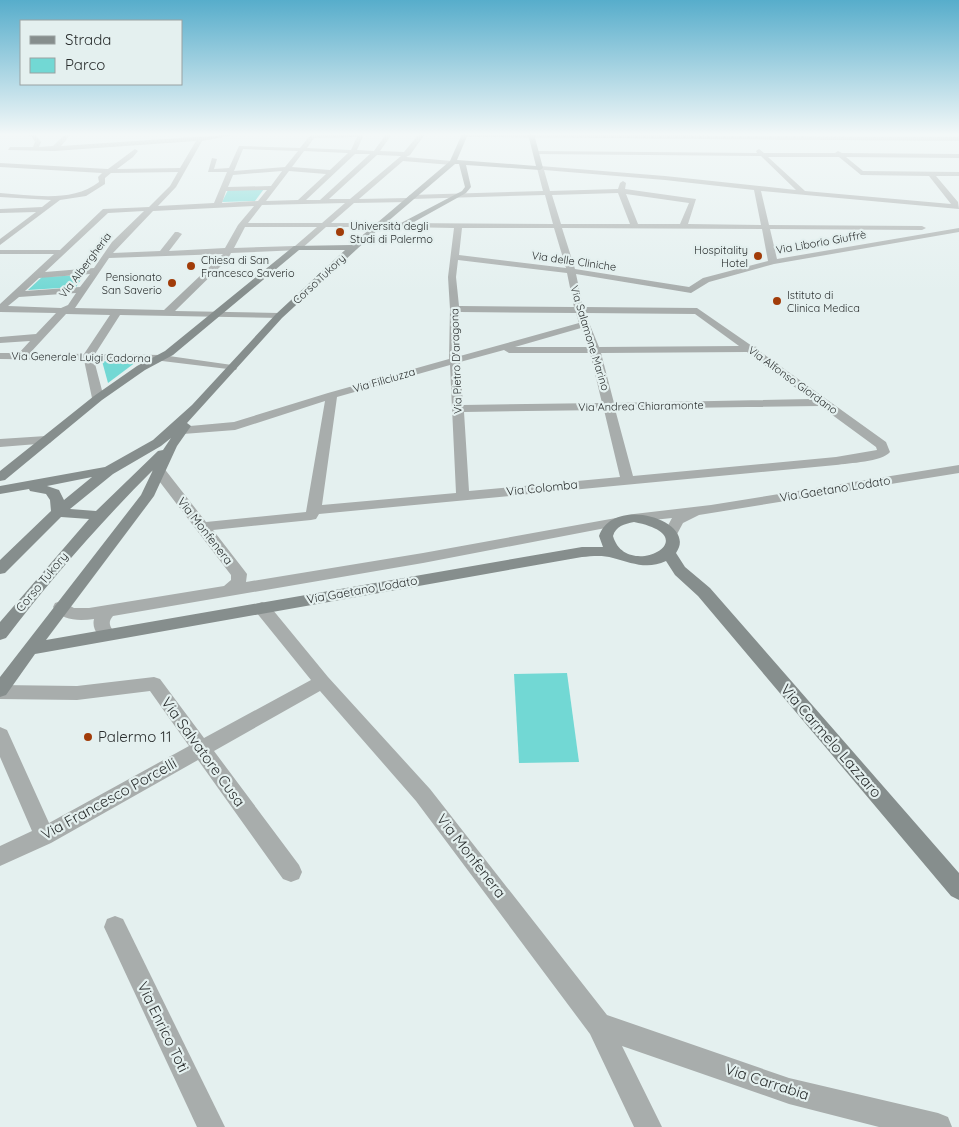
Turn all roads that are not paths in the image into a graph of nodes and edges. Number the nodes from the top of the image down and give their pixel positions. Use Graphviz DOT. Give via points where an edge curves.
graph roads {
  1 [pos="98,187"];
  2 [pos="172,187"];
  3 [pos="316,187"];
  4 [pos="338,187"];
  5 [pos="370,187"];
  6 [pos="423,187"];
  7 [pos="468,187"];
  8 [pos="545,187"];
  9 [pos="623,187"];
  10 [pos="745,187"];
  11 [pos="796,187"];
  12 [pos="942,187"];
  13 [pos="273,188"];
  14 [pos="757,188"];
  15 [pos="224,189"];
  16 [pos="621,190"];
  17 [pos="547,193"];
  18 [pos="803,193"];
  19 [pos="0,195"];
  20 [pos="457,196"];
  21 [pos="59,197"];
  22 [pos="409,199"];
  23 [pos="353,201"];
  24 [pos="892,201"];
  25 [pos="300,202"];
  26 [pos="322,202"];
  27 [pos="261,203"];
  28 [pos="217,205"];
  29 [pos="957,206"];
  30 [pos="151,208"];
  31 [pos="44,209"];
  32 [pos="0,211"];
  33 [pos="242,225"];
  34 [pos="325,225"];
  35 [pos="378,225"];
  36 [pos="402,225"];
  37 [pos="458,226"];
  38 [pos="556,226"];
  39 [pos="635,226"];
  40 [pos="683,227"];
  41 [pos="767,228"];
  42 [pos="922,228"];
  43 [pos="959,230"];
  44 [pos="178,234"];
  45 [pos="933,234"];
  46 [pos="0,244"];
  47 [pos="353,247"];
  48 [pos="297,248"];
  49 [pos="228,251"];
  50 [pos="0,252"];
  51 [pos="61,252"];
  52 [pos="162,254"];
  53 [pos="105,256"];
  54 [pos="454,257"];
  55 [pos="773,262"];
  56 [pos="95,271"];
  57 [pos="571,272"];
  58 [pos="38,275"];
  59 [pos="84,290"];
  60 [pos="16,294"];
  61 [pos="694,300"];
  62 [pos="0,309"];
  63 [pos="579,309"];
  64 [pos="64,310"];
  65 [pos="455,310"];
  66 [pos="117,312"];
  67 [pos="167,313"];
  68 [pos="220,314"];
  69 [pos="279,316"];
  70 [pos="584,324"];
  71 [pos="39,337"];
  72 [pos="0,340"];
  73 [pos="490,350"];
  74 [pos="595,350"];
  75 [pos="753,350"];
  76 [pos="20,355"];
  77 [pos="0,356"];
  78 [pos="88,356"];
  79 [pos="162,358"];
  80 [pos="455,359"];
  81 [pos="0,365"];
  82 [pos="232,368"];
  83 [pos="332,395"];
  84 [pos="98,398"];
  85 [pos="824,402"];
  86 [pos="610,406"];
  87 [pos="196,408"];
  88 [pos="458,409"];
  89 [pos="183,430"];
  90 [pos="46,440"];
  91 [pos="0,443"];
  92 [pos="171,446"];
  93 [pos="884,452"];
  94 [pos="959,469"];
  95 [pos="108,470"];
  96 [pos="158,470"];
  97 [pos="0,477"];
  98 [pos="628,480"];
  99 [pos="21,487"];
  100 [pos="0,490"];
  101 [pos="463,496"];
  102 [pos="116,498"];
  103 [pos="711,508"];
  104 [pos="314,510"];
  105 [pos="58,512"];
  106 [pos="99,516"];
  107 [pos="634,518"];
  108 [pos="616,522"];
  109 [pos="202,527"];
  110 [pos="671,533"];
  111 [pos="617,554"];
  112 [pos="669,554"];
  113 [pos="649,561"];
  114 [pos="0,569"];
  115 [pos="228,591"];
  116 [pos="704,592"];
  117 [pos="61,607"];
  118 [pos="262,608"];
  119 [pos="108,611"];
  120 [pos="0,634"];
  121 [pos="108,635"];
  122 [pos="30,649"];
  123 [pos="322,682"];
  124 [pos="0,691"];
  125 [pos="0,735"];
  126 [pos="201,749"];
  127 [pos="44,836"];
  128 [pos="0,856"];
  129 [pos="291,872"];
  130 [pos="959,889"];
  131 [pos="115,927"];
  132 [pos="599,1025"];
  133 [pos="211,1127"];
  134 [pos="648,1127"];
  135 [pos="938,1127"];
  1 -- 21 [label="street" via="92,191"];
  2 -- 30 [label="street, Via Albergheria"];
  3 -- 25 [label="street"];
  4 -- 26 [label="street"];
  5 -- 23 [label="street"];
  6 -- 22 [label="street, Corso Tukory"];
  7 -- 20 [label="street"];
  8 -- 17 [label="street, Via Salamone Marino"];
  9 -- 16 [label="street"];
  10 -- 14 [label="street"];
  11 -- 18 [label="street"];
  12 -- 29 [label="street"];
  13 -- 15 [label="street"];
  13 -- 27 [label="street"];
  14 -- 18 [label="street"];
  14 -- 41 [label="street"];
  15 -- 28 [label="street"];
  16 -- 17 [label="street"];
  16 -- 39 [label="street"];
  16 -- 40 [label="street" via="693,201"];
  17 -- 20 [label="street"];
  17 -- 38 [label="street, Via Salamone Marino"];
  18 -- 24 [label="street"];
  19 -- 21 [label="street"];
  20 -- 22 [label="street"];
  20 -- 36 [label="street"];
  21 -- 31 [label="street"];
  22 -- 23 [label="street"];
  22 -- 35 [label="street, Corso Tukory"];
  23 -- 26 [label="street"];
  23 -- 34 [label="street"];
  24 -- 29 [label="street"];
  24 -- 42 [label="street"];
  25 -- 26 [label="street"];
  25 -- 27 [label="street"];
  27 -- 28 [label="street"];
  27 -- 33 [label="street"];
  28 -- 30 [label="street"];
  30 -- 51 [label="street" via="106,211"];
  30 -- 53 [label="street, Via Albergheria"];
  31 -- 32 [label="street"];
  31 -- 46 [label="street"];
  33 -- 34 [label="street"];
  33 -- 49 [label="street"];
  34 -- 35 [label="street"];
  34 -- 48 [label="street"];
  35 -- 36 [label="street"];
  35 -- 47 [label="street, Corso Tukory"];
  36 -- 37 [label="street"];
  37 -- 38 [label="street"];
  37 -- 54 [label="street, Via Pietro D'aragona"];
  38 -- 39 [label="street"];
  38 -- 57 [label="street, Via Salamone Marino"];
  39 -- 40 [label="street"];
  40 -- 41 [label="street"];
  41 -- 42 [label="street"];
  41 -- 55 [label="street"];
  42 -- 45 [label="street"];
  43 -- 45 [label="street, Via Liborio Giuffrè"];
  44 -- 52 [label="street"];
  45 -- 55 [label="street, Via Liborio Giuffrè"];
  47 -- 48 [label="street"];
  47 -- 69 [label="street, Corso Tukory"];
  48 -- 49 [label="street"];
  48 -- 68 [label="street"];
  49 -- 52 [label="street"];
  49 -- 67 [label="street"];
  50 -- 51 [label="street"];
  51 -- 58 [label="street"];
  52 -- 53 [label="street"];
  53 -- 56 [label="street, Via Albergheria"];
  54 -- 57 [label="street, Via delle Cliniche"];
  54 -- 65 [label="street, Via Pietro D'aragona"];
  55 -- 61 [label="street, Via Liborio Giuffrè" via="706,280"];
  56 -- 58 [label="street"];
  56 -- 59 [label="street, Via Albergheria"];
  57 -- 61 [label="street, Via delle Cliniche"];
  57 -- 63 [label="street, Via Salamone Marino"];
  58 -- 60 [label="street"];
  59 -- 60 [label="street"];
  59 -- 64 [label="street, Via Albergheria" via="71,307"];
  60 -- 62 [label="street"];
  61 -- 63 [label="street"];
  61 -- 75 [label="street, Via Alfonso Giordano"];
  62 -- 64 [label="street"];
  63 -- 65 [label="street"];
  63 -- 70 [label="street, Via Salamone Marino"];
  64 -- 66 [label="street"];
  64 -- 71 [label="street, Via Albergheria"];
  65 -- 80 [label="street, Via Pietro D'aragona"];
  66 -- 67 [label="street"];
  66 -- 78 [label="street"];
  67 -- 68 [label="street"];
  68 -- 69 [label="street"];
  68 -- 79 [label="street"];
  69 -- 82 [label="street, Corso Tukory"];
  70 -- 73 [label="street, Via Filiciuzza"];
  70 -- 74 [label="street, Via Salamone Marino"];
  71 -- 72 [label="street"];
  71 -- 76 [label="street, Via Albergheria"];
  73 -- 74 [label="street"];
  73 -- 80 [label="street, Via Filiciuzza"];
  74 -- 75 [label="street"];
  74 -- 86 [label="street, Via Salamone Marino"];
  75 -- 85 [label="street, Via Alfonso Giordano"];
  76 -- 77 [label="street, Via Generale Luigi Cadorna"];
  76 -- 78 [label="street, Via Generale Luigi Cadorna"];
  76 -- 81 [label="street"];
  78 -- 79 [label="street, Via Generale Luigi Cadorna"];
  78 -- 84 [label="street"];
  79 -- 82 [label="street, Via Generale Luigi Cadorna"];
  79 -- 84 [label="street" via="141,368"];
  80 -- 83 [label="street, Via Filiciuzza"];
  80 -- 88 [label="street, Via Pietro D'aragona"];
  82 -- 87 [label="street, Corso Tukory"];
  83 -- 89 [label="street, Via Filiciuzza" via="235,426"];
  83 -- 104 [label="street"];
  84 -- 90 [label="street"];
  85 -- 86 [label="street, Via Andrea Chiaramonte"];
  85 -- 93 [label="street, Via Alfonso Giordano" via="882,445"];
  86 -- 88 [label="street, Via Andrea Chiaramonte"];
  86 -- 98 [label="street, Via Salamone Marino"];
  87 -- 89 [label="street, Corso Tukory"];
  87 -- 95 [label="street, Corso Tukory" via="157,442"];
  88 -- 101 [label="street, Via Pietro D'aragona"];
  89 -- 92 [label="street, Corso Tukory"];
  90 -- 91 [label="street"];
  90 -- 97 [label="street"];
  92 -- 96 [label="street, Corso Tukory"];
  92 -- 102 [label="street, Corso Tukory"];
  93 -- 98 [label="street, Via Colomba" via="836,460"];
  94 -- 103 [label="street, Via Gaetano Lodato"];
  95 -- 99 [label="street"];
  95 -- 102 [label="street" via="117,481"];
  95 -- 105 [label="street, Corso Tukory"];
  96 -- 109 [label="street, Via Monfenera"];
  96 -- 117 [label="street, Corso Tukory" via="147,496"];
  98 -- 101 [label="street, Via Colomba"];
  99 -- 100 [label="street"];
  99 -- 105 [label="street" via="53,491 57,496"];
  101 -- 104 [label="street, Via Colomba"];
  102 -- 106 [label="street, Corso Tukory"];
  103 -- 107 [label="street, Via Gaetano Lodato"];
  103 -- 110 [label="street, Via Gaetano Lodato" via="679,519"];
  104 -- 109 [label="street, Via Colomba" via="311,516"];
  105 -- 106 [label="street"];
  105 -- 114 [label="street, Corso Tukory"];
  106 -- 120 [label="street, Corso Tukory"];
  107 -- 108 [label="street"];
  107 -- 110 [label="street" via="656,522"];
  108 -- 111 [label="street" via="610,526 606,536 610,548"];
  108 -- 115 [label="street, Via Gaetano Lodato"];
  109 -- 115 [label="street, Via Monfenera" via="239,574 239,582"];
  110 -- 112 [label="street" via="674,548"];
  111 -- 113 [label="street"];
  111 -- 118 [label="street, Via Gaetano Lodato" via="582,552"];
  112 -- 113 [label="street"];
  112 -- 116 [label="street, Via Carmelo Lazzaro" via="680,571"];
  113 -- 116 [label="street, Via Carmelo Lazzaro"];
  115 -- 119 [label="street, Via Gaetano Lodato"];
  116 -- 130 [label="street, Via Carmelo Lazzaro"];
  117 -- 119 [label="street, Via Gaetano Lodato" via="73,614"];
  117 -- 122 [label="street, Corso Tukory"];
  118 -- 121 [label="street, Via Gaetano Lodato"];
  118 -- 123 [label="street, Via Monfenera"];
  119 -- 121 [label="street" via="101,618 100,625"];
  121 -- 122 [label="street, Via Gaetano Lodato"];
  122 -- 124 [label="street, Corso Tukory"];
  123 -- 126 [label="street, Via Francesco Porcelli"];
  123 -- 132 [label="street, Via Monfenera" via="424,796"];
  124 -- 126 [label="street, Via Salvatore Cusa" via="77,692 154,684"];
  125 -- 127 [label="street"];
  126 -- 127 [label="street, Via Francesco Porcelli"];
  126 -- 129 [label="street, Via Salvatore Cusa"];
  127 -- 128 [label="street, Via Francesco Porcelli"];
  131 -- 133 [label="street, Via Enrico Toti"];
  132 -- 134 [label="street, Via Monfenera"];
  132 -- 135 [label="street, Via Carrabia" via="789,1092"];
}
